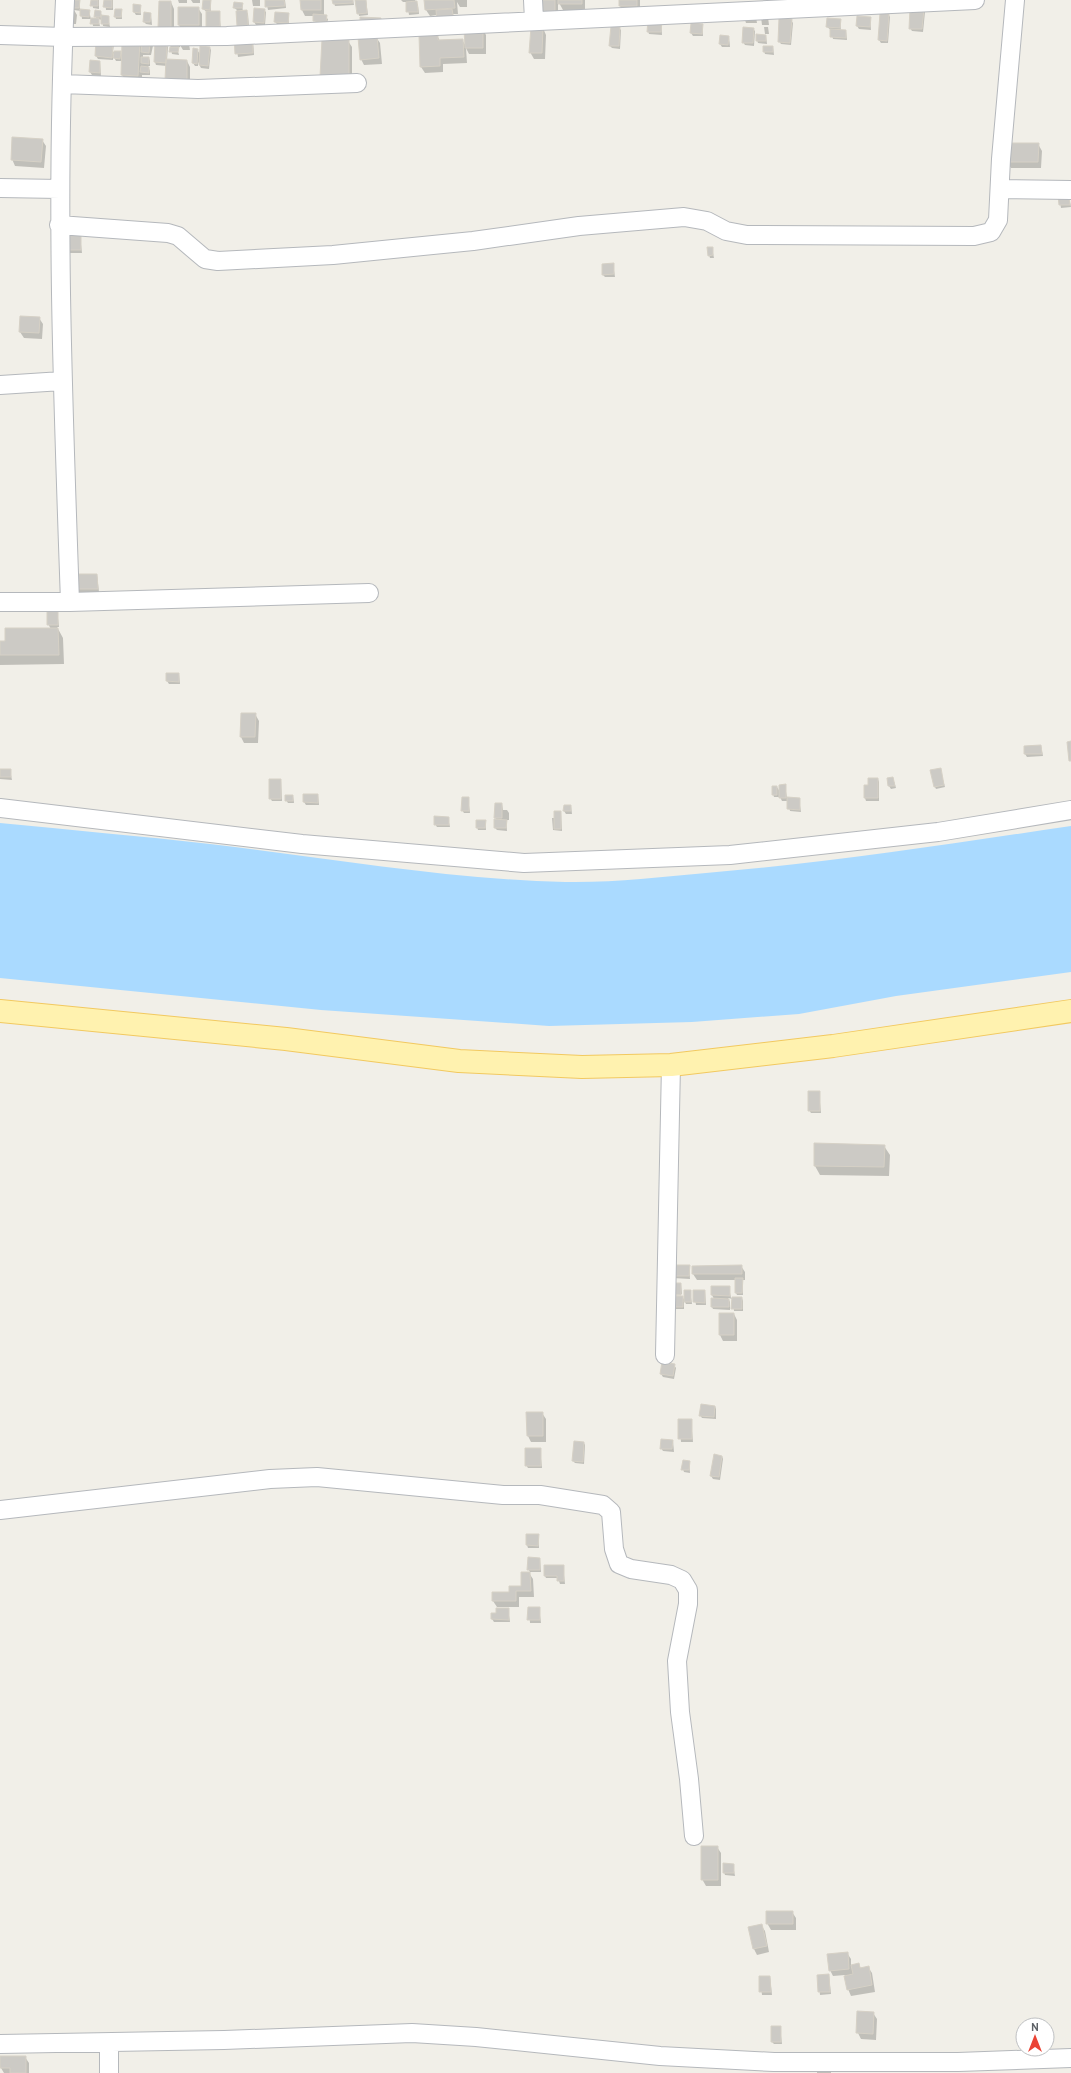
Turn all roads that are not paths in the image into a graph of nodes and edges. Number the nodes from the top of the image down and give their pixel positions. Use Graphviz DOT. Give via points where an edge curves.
graph roads {
  1 [pos="66,0"];
  2 [pos="533,0"];
  3 [pos="975,0"];
  4 [pos="1015,0"];
  5 [pos="534,20"];
  6 [pos="0,35"];
  7 [pos="64,38"];
  8 [pos="357,83"];
  9 [pos="62,84"];
  10 [pos="0,188"];
  11 [pos="60,189"];
  12 [pos="1000,189"];
  13 [pos="1071,190"];
  14 [pos="59,225"];
  15 [pos="62,381"];
  16 [pos="0,385"];
  17 [pos="369,593"];
  18 [pos="0,602"];
  19 [pos="70,602"];
  20 [pos="0,808"];
  21 [pos="1071,810"];
  22 [pos="0,1011"];
  23 [pos="1071,1011"];
  24 [pos="671,1065"];
  25 [pos="665,1355"];
  26 [pos="0,1510"];
  27 [pos="694,1836"];
  28 [pos="109,2043"];
  29 [pos="0,2044"];
  30 [pos="1071,2058"];
  31 [pos="109,2073"];
  1 -- 7 [label="street"];
  2 -- 5 [label="street"];
  3 -- 5 [label="street"];
  4 -- 12 [label="street"];
  5 -- 7 [label="street" via="227,36"];
  6 -- 7 [label="street"];
  7 -- 9 [label="street"];
  8 -- 9 [label="street" via="198,89"];
  9 -- 11 [label="street"];
  10 -- 11 [label="street"];
  11 -- 14 [label="street"];
  12 -- 13 [label="street"];
  12 -- 14 [label="street" via="998,220 991,232 974,236 747,235 726,231 707,220 684,217 579,226 473,241 333,255 218,261 205,259 178,236 168,233"];
  14 -- 15 [label="street"];
  15 -- 16 [label="street"];
  15 -- 19 [label="street"];
  17 -- 19 [label="street"];
  18 -- 19 [label="street"];
  20 -- 21 [label="street" via="302,844 524,863 730,855 938,832"];
  22 -- 24 [label="main road" via="286,1039 459,1061 582,1067"];
  23 -- 24 [label="main road" via="833,1046"];
  24 -- 25 [label="street"];
  26 -- 27 [label="street" via="270,1479 317,1477 503,1495 540,1495 603,1505 611,1512 614,1550 619,1564 631,1569 672,1575 682,1580 688,1590 688,1604 677,1661"];
  28 -- 29 [label="street"];
  28 -- 30 [label="street" via="412,2033 660,2056 774,2062 958,2062"];
  28 -- 31 [label="street"];
}
